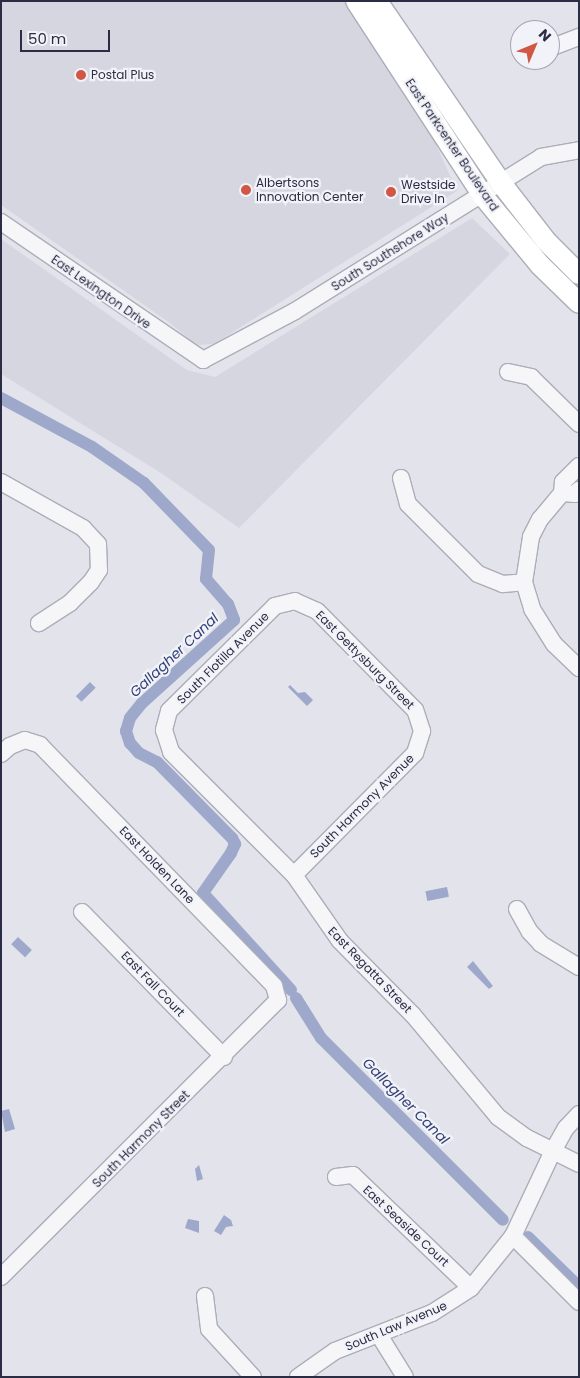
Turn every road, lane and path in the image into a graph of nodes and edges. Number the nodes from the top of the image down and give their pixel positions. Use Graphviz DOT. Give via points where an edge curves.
graph roads {
  1 [pos="356,1"];
  2 [pos="376,1"];
  3 [pos="579,37"];
  4 [pos="560,44"];
  5 [pos="579,150"];
  6 [pos="501,183"];
  7 [pos="483,196"];
  8 [pos="1,222"];
  9 [pos="579,274"];
  10 [pos="579,303"];
  11 [pos="203,360"];
  12 [pos="508,372"];
  13 [pos="579,424"];
  14 [pos="579,466"];
  15 [pos="401,478"];
  16 [pos="3,487"];
  17 [pos="579,490"];
  18 [pos="562,493"];
  19 [pos="524,582"];
  20 [pos="295,600"];
  21 [pos="39,623"];
  22 [pos="579,668"];
  23 [pos="164,730"];
  24 [pos="422,732"];
  25 [pos="1,754"];
  26 [pos="294,875"];
  27 [pos="517,909"];
  28 [pos="82,912"];
  29 [pos="579,966"];
  30 [pos="278,1000"];
  31 [pos="224,1057"];
  32 [pos="579,1114"];
  33 [pos="553,1151"];
  34 [pos="579,1164"];
  35 [pos="336,1177"];
  36 [pos="513,1236"];
  37 [pos="1,1277"];
  38 [pos="471,1288"];
  39 [pos="205,1296"];
  40 [pos="579,1302"];
  41 [pos="379,1335"];
  42 [pos="253,1377"];
  43 [pos="298,1377"];
  44 [pos="405,1377"];
  1 -- 7 [label="main road, East Parkcenter Boulevard"];
  2 -- 6 [label="main road, East Parkcenter Boulevard"];
  3 -- 4 [label="street"];
  5 -- 6 [label="street, South Southshore Way" via="541,157"];
  6 -- 7 [label="street, South Southshore Way"];
  6 -- 9 [label="main road, East Parkcenter Boulevard" via="546,241"];
  7 -- 10 [label="main road, East Parkcenter Boulevard" via="540,265"];
  7 -- 11 [label="street, South Southshore Way" via="296,311"];
  8 -- 11 [label="street, East Lexington Drive"];
  12 -- 13 [label="street" via="531,377"];
  14 -- 18 [label="street" via="563,482"];
  15 -- 19 [label="street" via="408,504 478,574 503,584"];
  16 -- 21 [label="street" via="83,528 98,544 99,570 91,582 70,603"];
  17 -- 18 [label="street" via="575,494"];
  18 -- 19 [label="street" via="540,519 531,537"];
  19 -- 22 [label="street" via="532,609 554,644"];
  20 -- 23 [label="street, South Flotilla Avenue" via="275,606 253,627 169,712"];
  20 -- 24 [label="street, East Gettysburg Street" via="317,610 415,710"];
  23 -- 26 [label="street, East Regatta Street" via="171,752"];
  24 -- 26 [label="street, South Harmony Avenue" via="415,753"];
  25 -- 30 [label="street, East Holden Lane" via="24,740 40,745 274,986"];
  26 -- 33 [label="street, East Regatta Street" via="340,941 413,1015 479,1098 512,1128"];
  27 -- 29 [label="street" via="541,944"];
  28 -- 31 [label="street, East Fall Court"];
  30 -- 31 [label="street, South Harmony Street"];
  31 -- 37 [label="street, South Harmony Street"];
  32 -- 33 [label="street, South Law Avenue" via="566,1128"];
  33 -- 34 [label="street, East Regatta Street"];
  33 -- 36 [label="street, South Law Avenue"];
  35 -- 38 [label="street, East Seaside Court" via="353,1175"];
  36 -- 38 [label="street, South Law Avenue"];
  36 -- 40 [label="street"];
  38 -- 41 [label="street, South Law Avenue" via="432,1313"];
  39 -- 42 [label="street" via="209,1328 216,1340"];
  41 -- 43 [label="street, South Law Avenue" via="335,1352"];
  41 -- 44 [label="street"];
}
